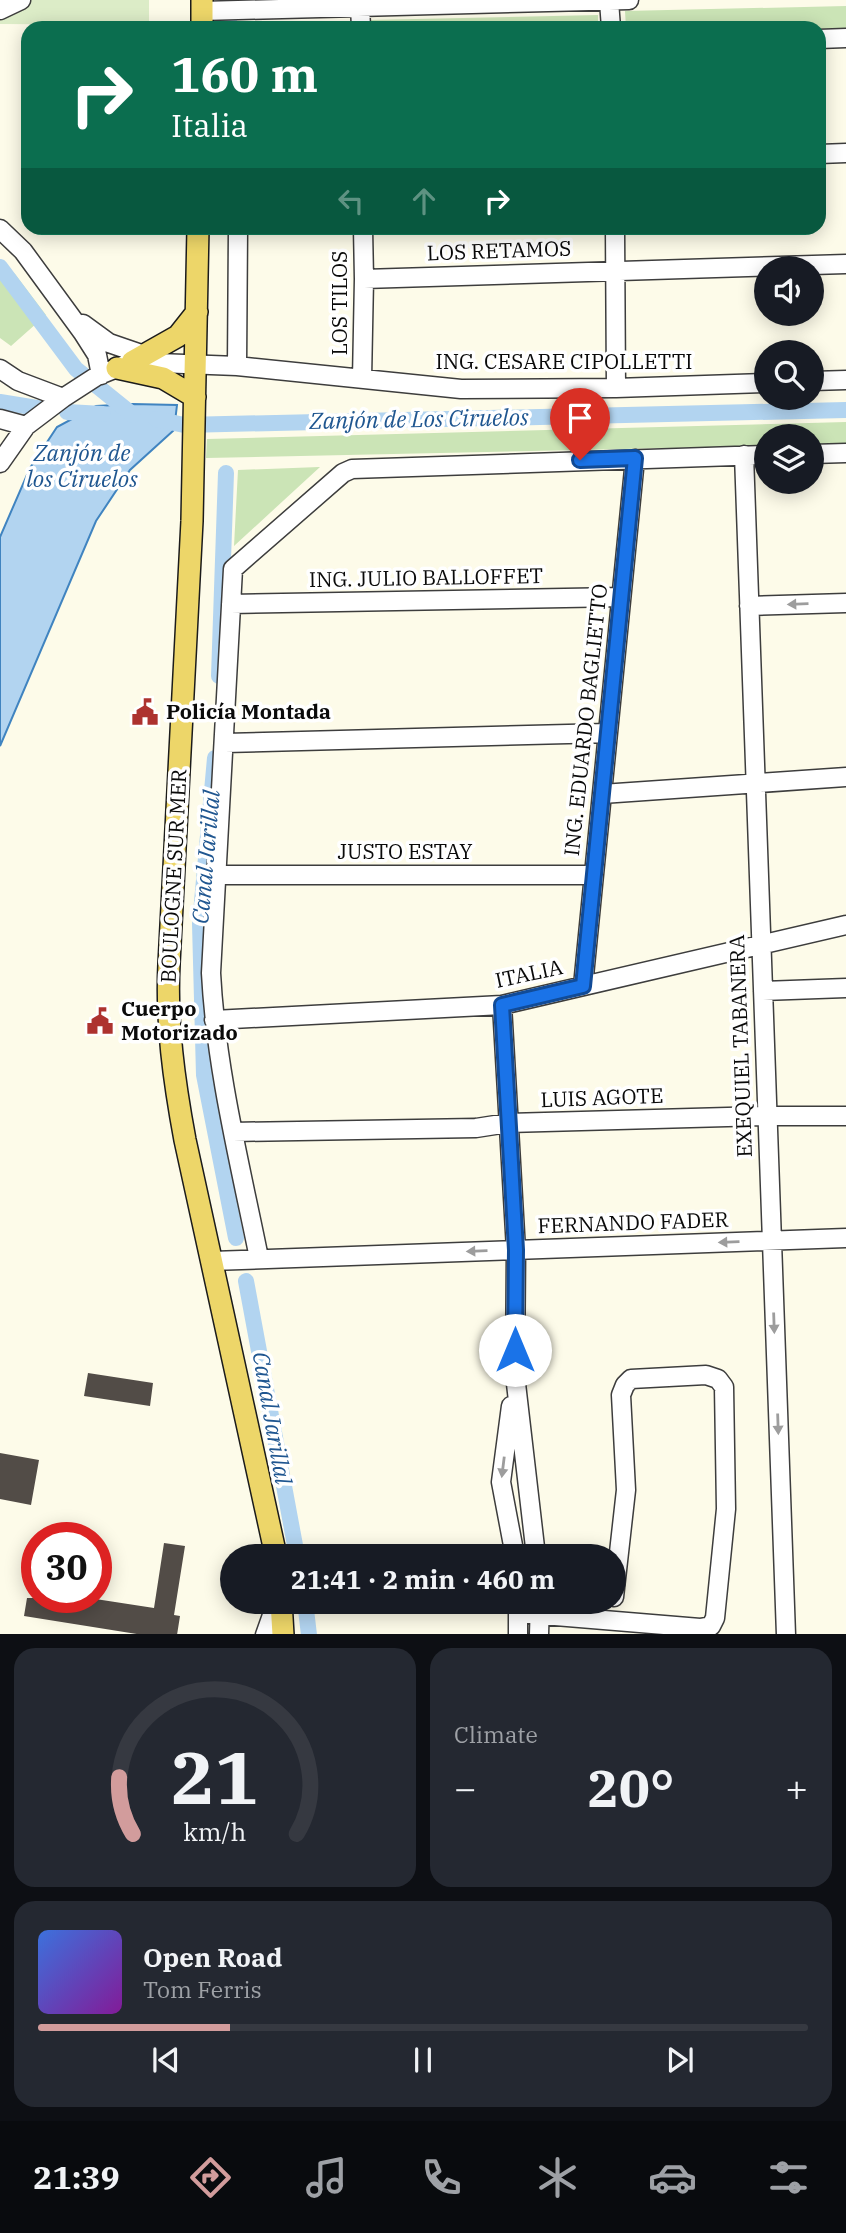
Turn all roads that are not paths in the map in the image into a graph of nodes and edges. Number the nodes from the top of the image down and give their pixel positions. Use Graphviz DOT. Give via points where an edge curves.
graph roads {
  1 [pos="20,0"];
  2 [pos="629,0"];
  3 [pos="609,1"];
  4 [pos="511,2"];
  5 [pos="370,4"];
  6 [pos="246,6"];
  7 [pos="0,10"];
  8 [pos="202,13"];
  9 [pos="364,21"];
  10 [pos="610,21"];
  11 [pos="846,38"];
  12 [pos="826,39"];
  13 [pos="846,153"];
  14 [pos="826,154"];
  15 [pos="0,229"];
  16 [pos="198,235"];
  17 [pos="238,235"];
  18 [pos="363,235"];
  19 [pos="615,235"];
  20 [pos="846,264"];
  21 [pos="615,269"];
  22 [pos="364,279"];
  23 [pos="63,304"];
  24 [pos="197,312"];
  25 [pos="195,363"];
  26 [pos="237,366"];
  27 [pos="118,367"];
  28 [pos="0,369"];
  29 [pos="362,379"];
  30 [pos="846,380"];
  31 [pos="824,381"];
  32 [pos="754,383"];
  33 [pos="616,388"];
  34 [pos="69,395"];
  35 [pos="195,397"];
  36 [pos="0,419"];
  37 [pos="26,426"];
  38 [pos="846,453"];
  39 [pos="824,454"];
  40 [pos="744,455"];
  41 [pos="754,455"];
  42 [pos="635,458"];
  43 [pos="0,463"];
  44 [pos="621,597"];
  45 [pos="846,603"];
  46 [pos="231,604"];
  47 [pos="749,606"];
  48 [pos="608,733"];
  49 [pos="225,743"];
  50 [pos="846,777"];
  51 [pos="755,784"];
  52 [pos="602,794"];
  53 [pos="217,875"];
  54 [pos="594,875"];
  55 [pos="846,925"];
  56 [pos="760,944"];
  57 [pos="583,986"];
  58 [pos="846,988"];
  59 [pos="763,991"];
  60 [pos="502,1005"];
  61 [pos="214,1020"];
  62 [pos="767,1116"];
  63 [pos="846,1116"];
  64 [pos="508,1123"];
  65 [pos="233,1132"];
  66 [pos="846,1238"];
  67 [pos="771,1241"];
  68 [pos="516,1250"];
  69 [pos="259,1258"];
  70 [pos="212,1261"];
  71 [pos="515,1375"];
  72 [pos="273,1544"];
  73 [pos="513,1544"];
  74 [pos="535,1544"];
  75 [pos="620,1544"];
  76 [pos="273,1614"];
  77 [pos="281,1614"];
  78 [pos="519,1614"];
  79 [pos="540,1614"];
  80 [pos="573,1614"];
  81 [pos="612,1614"];
  82 [pos="611,1621"];
  83 [pos="265,1634"];
  84 [pos="283,1634"];
  85 [pos="518,1634"];
  86 [pos="539,1634"];
  87 [pos="786,1634"];
  1 -- 7 [label="street"];
  2 -- 3 [label="street"];
  3 -- 4 [label="street"];
  3 -- 10 [label="street"];
  4 -- 5 [label="street"];
  5 -- 6 [label="street"];
  5 -- 9 [label="street"];
  6 -- 8 [label="street"];
  11 -- 12 [label="street"];
  13 -- 14 [label="street"];
  15 -- 23 [label="street"];
  16 -- 24 [label="main road, BOULOGNE SUR MER"];
  17 -- 26 [label="street"];
  18 -- 22 [label="street, LOS TILOS"];
  19 -- 21 [label="street"];
  20 -- 21 [label="street, LOS RETAMOS"];
  21 -- 22 [label="street, LOS RETAMOS"];
  21 -- 33 [label="street"];
  22 -- 29 [label="street, LOS TILOS"];
  23 -- 27 [label="street" via="93,347"];
  23 -- 27 [label="street, ING. CESARE CIPOLLETTI" via="109,343"];
  24 -- 25 [label="main road, BOULOGNE SUR MER"];
  24 -- 27 [label="main road" via="178,336"];
  25 -- 26 [label="street, ING. CESARE CIPOLLETTI"];
  25 -- 27 [label="street, ING. CESARE CIPOLLETTI"];
  25 -- 35 [label="main road, BOULOGNE SUR MER"];
  26 -- 29 [label="street, ING. CESARE CIPOLLETTI"];
  27 -- 34 [label="street"];
  27 -- 35 [label="main road" via="163,378"];
  28 -- 34 [label="street" via="19,381"];
  29 -- 33 [label="street, ING. CESARE CIPOLLETTI" via="461,389"];
  30 -- 31 [label="street"];
  32 -- 33 [label="street, ING. CESARE CIPOLLETTI"];
  34 -- 37 [label="street"];
  35 -- 70 [label="main road, BOULOGNE SUR MER" via="168,1000 179,1110"];
  36 -- 37 [label="street"];
  37 -- 43 [label="street"];
  38 -- 39 [label="street"];
  40 -- 41 [label="street"];
  40 -- 42 [label="street"];
  40 -- 47 [label="street, EXEQUIEL TABANERA"];
  42 -- 44 [label="street, ING. EDUARDO BAGLIETTO"];
  42 -- 46 [label="street" via="352,469 233,569"];
  44 -- 46 [label="street, ING. JULIO BALLOFFET"];
  44 -- 48 [label="street, ING. EDUARDO BAGLIETTO"];
  45 -- 47 [label="street, one-way"];
  46 -- 49 [label="street"];
  47 -- 51 [label="street, EXEQUIEL TABANERA"];
  48 -- 49 [label="street"];
  48 -- 52 [label="street, ING. EDUARDO BAGLIETTO"];
  49 -- 53 [label="street"];
  50 -- 51 [label="street"];
  51 -- 52 [label="street"];
  51 -- 56 [label="street, EXEQUIEL TABANERA"];
  52 -- 54 [label="street, ING. EDUARDO BAGLIETTO"];
  53 -- 54 [label="street, JUSTO ESTAY"];
  53 -- 61 [label="street" via="211,973"];
  54 -- 57 [label="street, ING. EDUARDO BAGLIETTO"];
  55 -- 56 [label="street, ITALIA"];
  56 -- 57 [label="street, ITALIA"];
  56 -- 59 [label="street, EXEQUIEL TABANERA"];
  57 -- 60 [label="street, ITALIA"];
  58 -- 59 [label="street"];
  59 -- 62 [label="street, EXEQUIEL TABANERA"];
  60 -- 61 [label="street, ITALIA"];
  60 -- 64 [label="street"];
  61 -- 65 [label="street"];
  62 -- 63 [label="street, LUIS AGOTE"];
  62 -- 64 [label="street, LUIS AGOTE"];
  62 -- 67 [label="street, EXEQUIEL TABANERA"];
  64 -- 65 [label="street, LUIS AGOTE" via="476,1128"];
  64 -- 68 [label="street"];
  65 -- 69 [label="street"];
  66 -- 67 [label="street, FERNANDO FADER"];
  67 -- 68 [label="street, FERNANDO FADER, one-way"];
  67 -- 87 [label="street, EXEQUIEL TABANERA, one-way"];
  68 -- 69 [label="street, FERNANDO FADER, one-way"];
  68 -- 71 [label="street"];
  69 -- 70 [label="street, FERNANDO FADER"];
  70 -- 72 [label="main road, BOULOGNE SUR MER"];
  71 -- 73 [label="street, one-way" via="501,1482"];
  71 -- 74 [label="street"];
  75 -- 82 [label="street" via="626,1490 621,1395 625,1385 631,1379 718,1379 724,1387 727,1485 715,1618 711,1626 700,1628"];
  76 -- 83 [label="street"];
  77 -- 84 [label="main road"];
  78 -- 85 [label="street"];
  79 -- 86 [label="street"];
  80 -- 82 [label="street"];
  81 -- 82 [label="street"];
}
